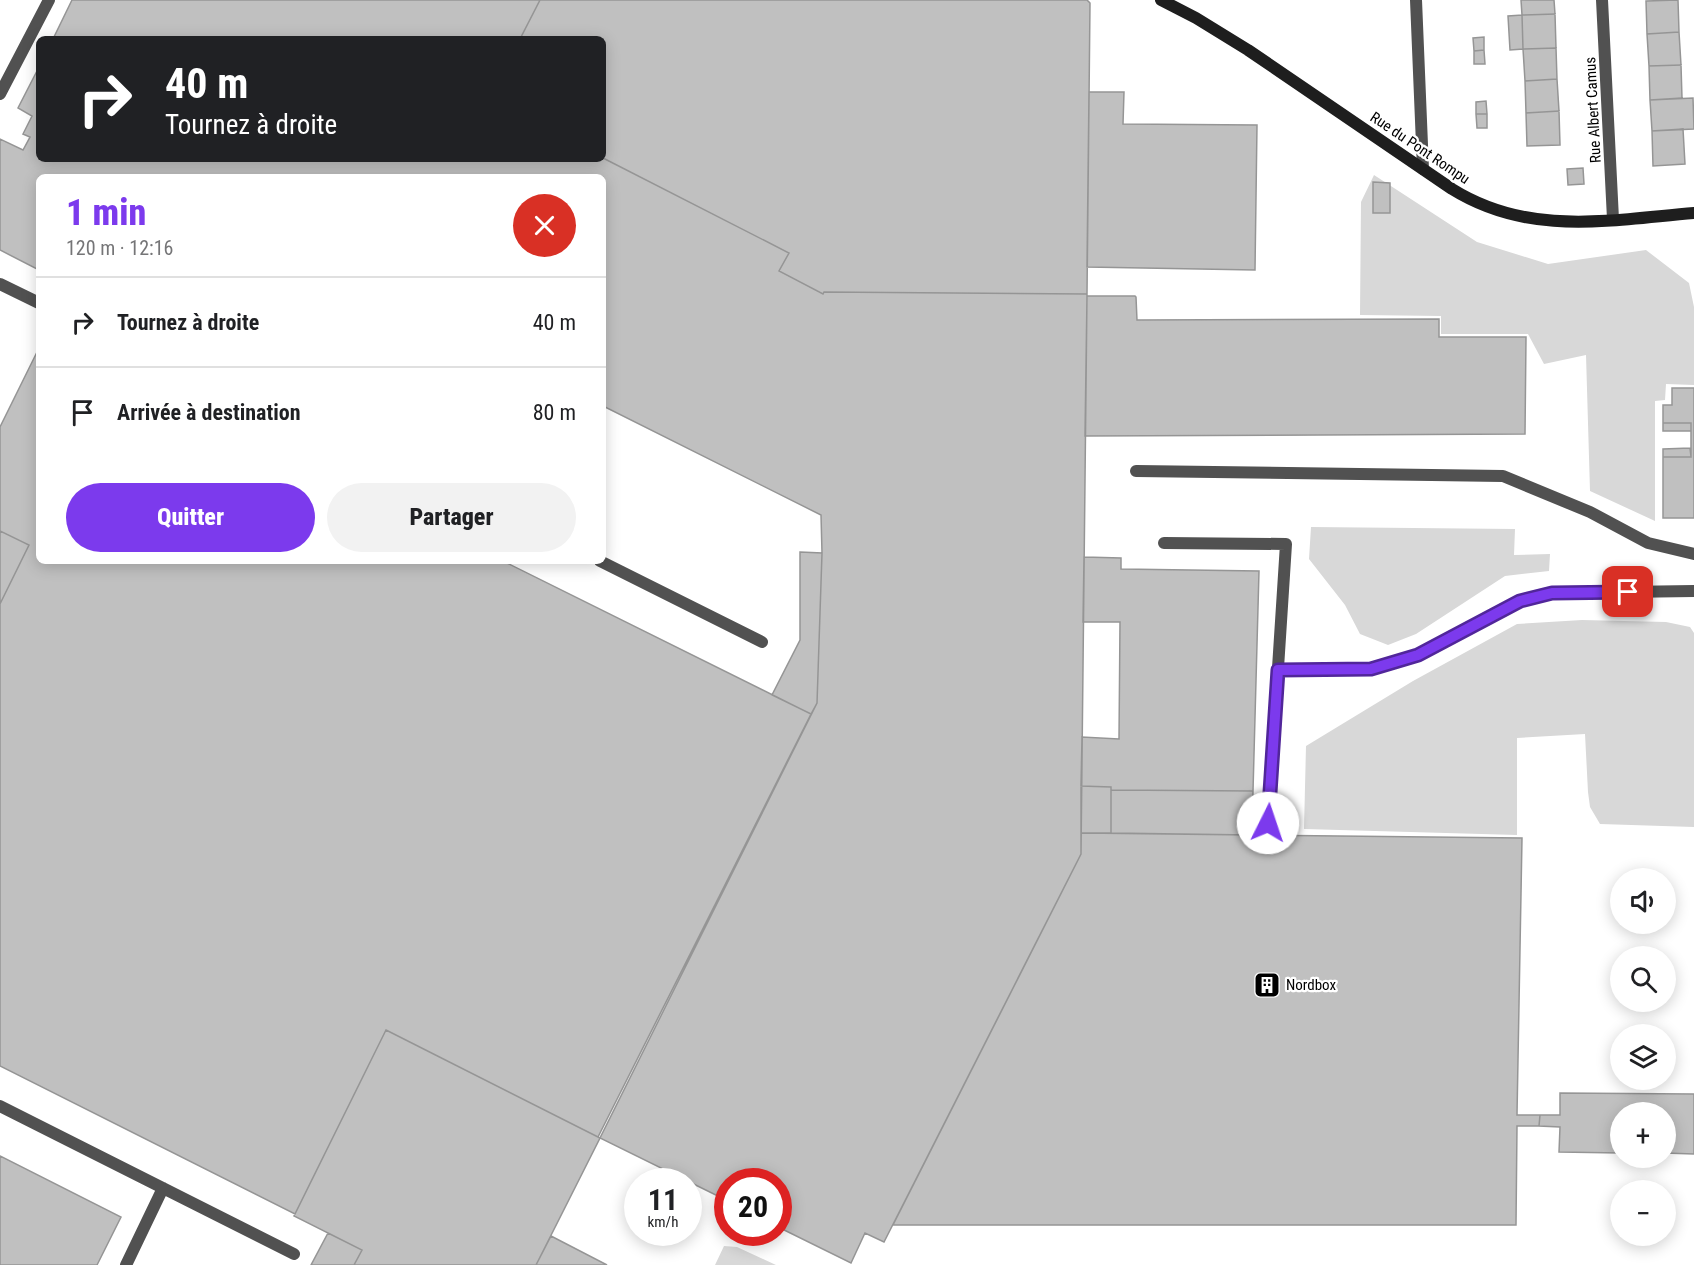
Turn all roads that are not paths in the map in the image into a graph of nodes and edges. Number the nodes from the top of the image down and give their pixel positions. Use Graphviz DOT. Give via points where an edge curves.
graph roads {
  1 [pos="50,0"];
  2 [pos="1161,0"];
  3 [pos="1416,0"];
  4 [pos="1602,0"];
  5 [pos="0,94"];
  6 [pos="1423,169"];
  7 [pos="1694,213"];
  8 [pos="1613,219"];
  9 [pos="0,284"];
  10 [pos="36,302"];
  11 [pos="1136,471"];
  12 [pos="1164,543"];
  13 [pos="1694,554"];
  14 [pos="606,564"];
  15 [pos="1694,591"];
  16 [pos="762,642"];
  17 [pos="1278,670"];
  18 [pos="1268,823"];
  19 [pos="0,1106"];
  20 [pos="163,1188"];
  21 [pos="294,1254"];
  22 [pos="126,1265"];
  1 -- 5 [label="street"];
  2 -- 6 [label="street, Rue du Pont Rompu" via="1248,50"];
  3 -- 6 [label="street"];
  4 -- 8 [label="street, Rue Albert Camus"];
  6 -- 8 [label="street, Rue du Pont Rompu" via="1465,197 1505,213 1562,222"];
  7 -- 8 [label="street, Rue du Pont Rompu"];
  9 -- 10 [label="street"];
  11 -- 13 [label="street" via="1503,476 1590,512 1648,543"];
  12 -- 17 [label="street" via="1286,544"];
  14 -- 16 [label="street"];
  15 -- 17 [label="street" via="1552,593 1520,601 1418,655 1371,669"];
  17 -- 18 [label="street"];
  19 -- 20 [label="street"];
  20 -- 21 [label="street"];
  20 -- 22 [label="street"];
}
